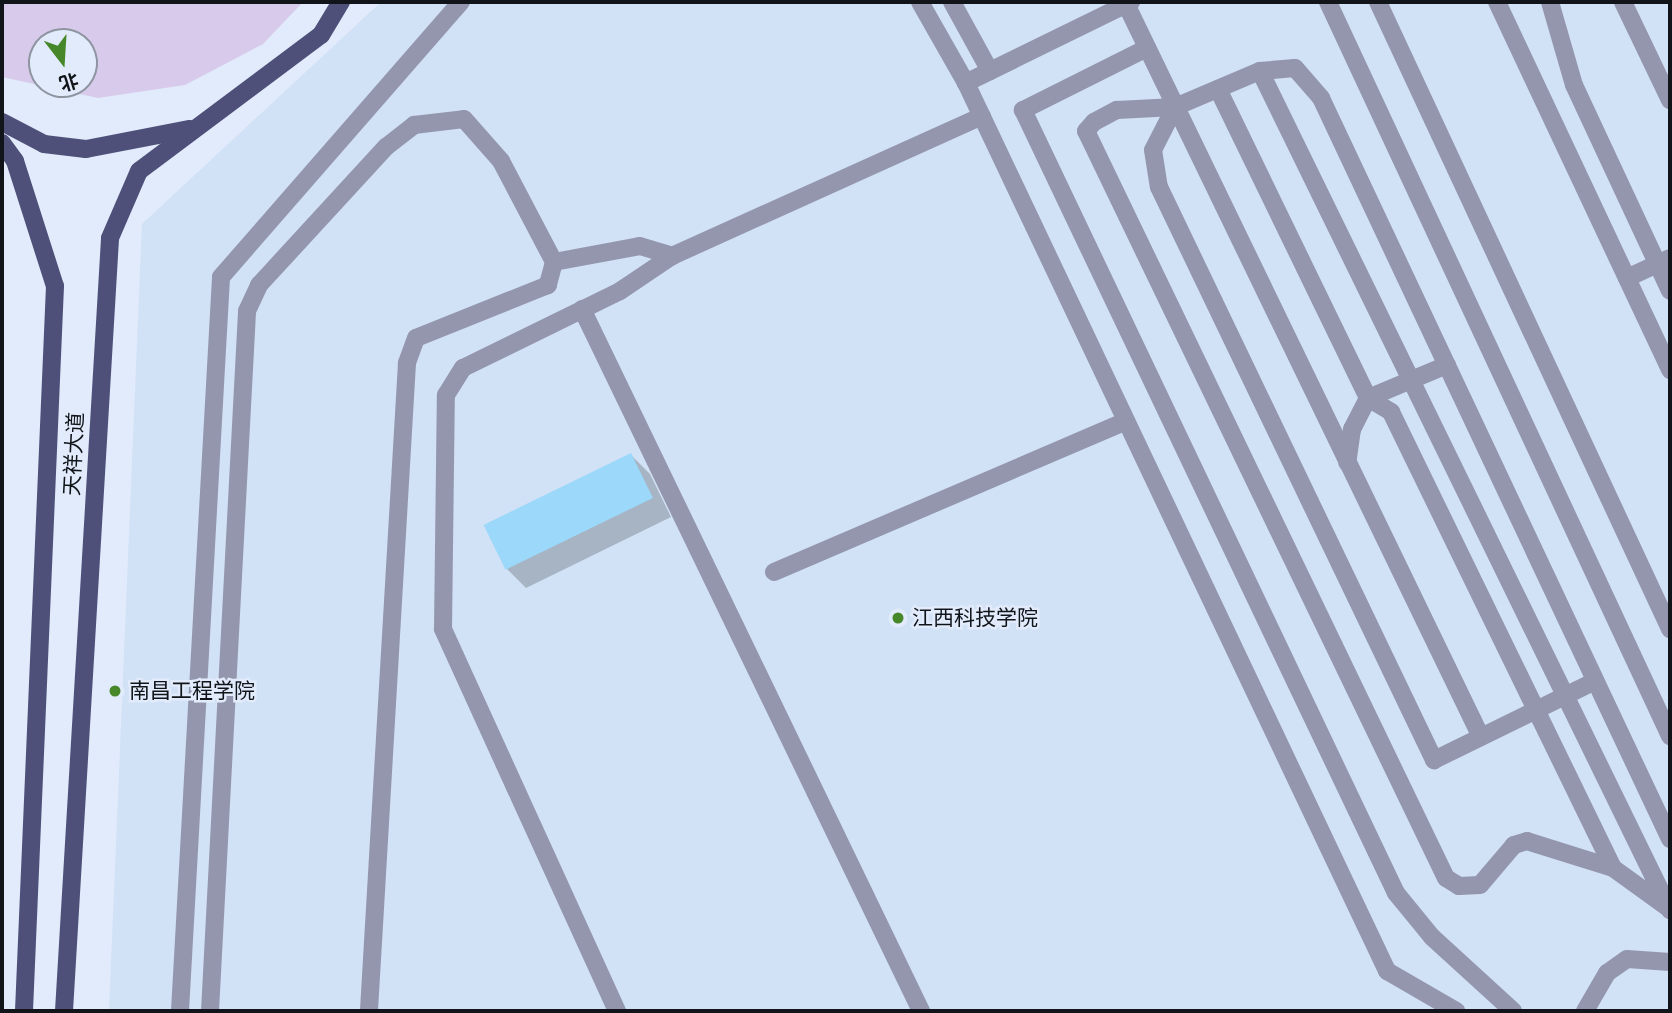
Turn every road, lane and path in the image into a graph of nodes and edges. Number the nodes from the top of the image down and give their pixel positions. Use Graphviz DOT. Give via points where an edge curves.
graph roads {
  1 [pos="341,2"];
  2 [pos="461,2"];
  3 [pos="920,2"];
  4 [pos="953,2"];
  5 [pos="1328,2"];
  6 [pos="1378,2"];
  7 [pos="1497,2"];
  8 [pos="1550,2"];
  9 [pos="1623,2"];
  10 [pos="1129,3"];
  11 [pos="1147,48"];
  12 [pos="990,71"];
  13 [pos="1260,71"];
  14 [pos="966,83"];
  15 [pos="1218,89"];
  16 [pos="1670,100"];
  17 [pos="1175,107"];
  18 [pos="982,116"];
  19 [pos="2,122"];
  20 [pos="198,127"];
  21 [pos="2,143"];
  22 [pos="672,256"];
  23 [pos="1664,261"];
  24 [pos="554,262"];
  25 [pos="1627,278"];
  26 [pos="1670,291"];
  27 [pos="582,309"];
  28 [pos="1447,365"];
  29 [pos="1670,370"];
  30 [pos="1409,384"];
  31 [pos="1368,398"];
  32 [pos="1126,421"];
  33 [pos="1347,463"];
  34 [pos="774,572"];
  35 [pos="1670,629"];
  36 [pos="1595,681"];
  37 [pos="1565,696"];
  38 [pos="1536,710"];
  39 [pos="1670,736"];
  40 [pos="1481,737"];
  41 [pos="1670,839"];
  42 [pos="1613,868"];
  43 [pos="1670,909"];
  44 [pos="1670,962"];
  45 [pos="1453,1010"];
  46 [pos="24,1011"];
  47 [pos="64,1011"];
  48 [pos="180,1011"];
  49 [pos="210,1011"];
  50 [pos="369,1011"];
  51 [pos="617,1011"];
  52 [pos="921,1011"];
  53 [pos="1513,1011"];
  54 [pos="1585,1011"];
  1 -- 20 [label="main road, 天祥大道" via="321,34"];
  2 -- 48 [label="street" via="221,277"];
  3 -- 14 [label="street"];
  4 -- 12 [label="street"];
  5 -- 39 [label="street"];
  6 -- 35 [label="street"];
  7 -- 25 [label="street"];
  8 -- 23 [label="street" via="1574,85"];
  9 -- 16 [label="street"];
  10 -- 11 [label="street"];
  10 -- 12 [label="street"];
  11 -- 17 [label="street"];
  11 -- 53 [label="street" via="1023,110 1396,893 1432,937"];
  12 -- 14 [label="street"];
  13 -- 15 [label="street"];
  13 -- 28 [label="street" via="1295,68 1321,98"];
  13 -- 30 [label="street"];
  14 -- 18 [label="street"];
  15 -- 17 [label="street"];
  15 -- 31 [label="street"];
  17 -- 33 [label="street"];
  17 -- 40 [label="street" via="1153,150 1159,187 1418,733 1434,760"];
  17 -- 42 [label="street" via="1117,110 1086,131 1446,878 1459,886 1480,885 1514,845 1527,841"];
  18 -- 22 [label="street"];
  18 -- 32 [label="street"];
  19 -- 20 [label="main road" via="44,145 86,149"];
  20 -- 47 [label="main road, 天祥大道" via="139,171 110,238"];
  21 -- 46 [label="main road, 天祥大道" via="15,161 55,286"];
  22 -- 24 [label="street" via="640,246"];
  22 -- 27 [label="street"];
  23 -- 25 [label="street"];
  23 -- 26 [label="street"];
  24 -- 49 [label="street" via="501,161 464,119 414,125 259,285 247,311"];
  24 -- 50 [label="street" via="548,285 416,338 407,363"];
  25 -- 29 [label="street"];
  27 -- 51 [label="street" via="463,368 446,395 443,629"];
  27 -- 52 [label="street"];
  28 -- 30 [label="street"];
  28 -- 36 [label="street"];
  30 -- 31 [label="street"];
  30 -- 37 [label="street"];
  31 -- 33 [label="street" via="1352,429"];
  31 -- 38 [label="street" via="1391,412"];
  32 -- 34 [label="street"];
  32 -- 45 [label="street" via="1387,971"];
  33 -- 40 [label="street"];
  36 -- 37 [label="street"];
  36 -- 41 [label="street"];
  37 -- 38 [label="street"];
  37 -- 43 [label="street"];
  38 -- 40 [label="street"];
  38 -- 42 [label="street"];
  42 -- 43 [label="street"];
  44 -- 54 [label="street" via="1627,959 1607,973"];
}
